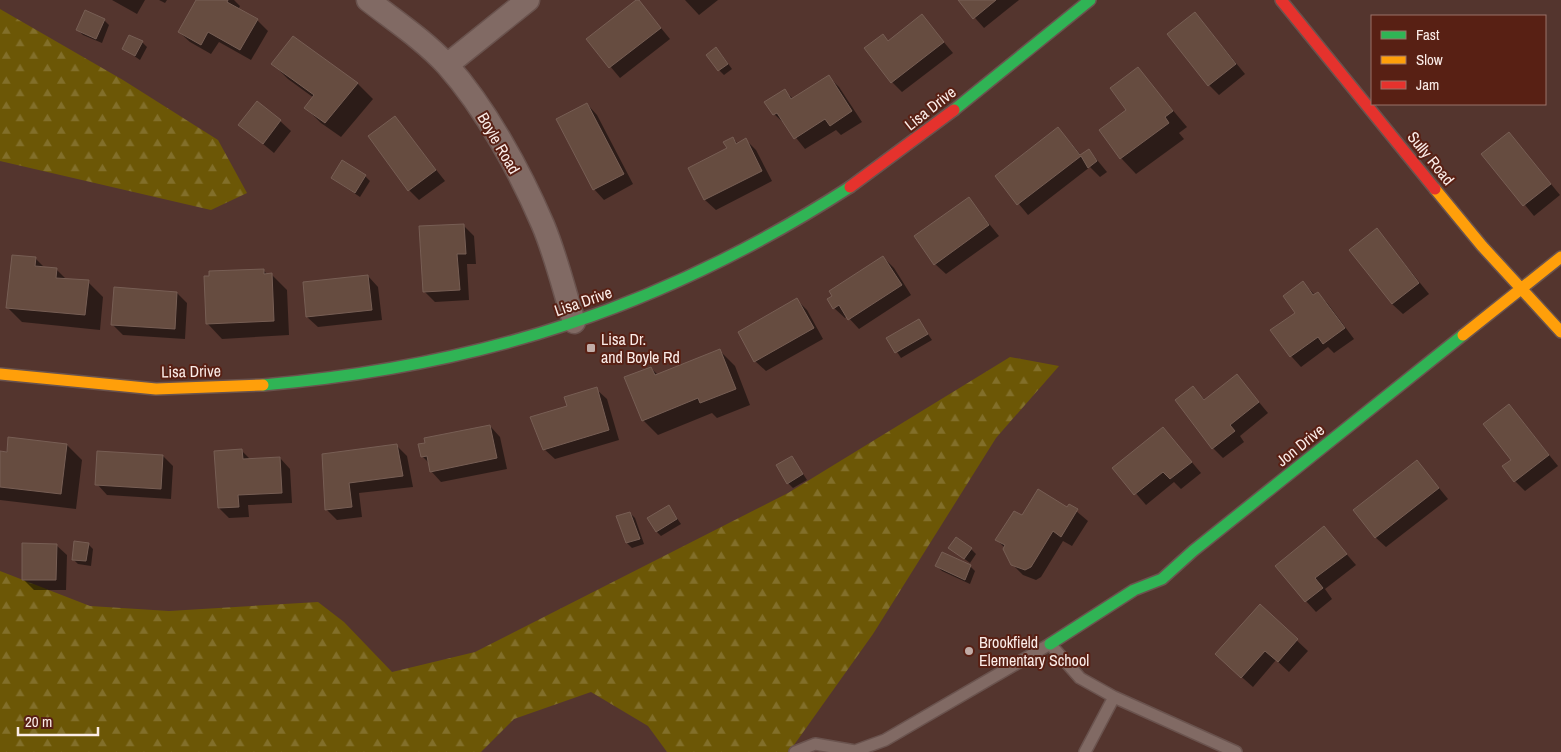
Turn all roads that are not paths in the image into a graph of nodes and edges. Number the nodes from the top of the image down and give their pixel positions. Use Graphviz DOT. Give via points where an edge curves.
graph roads {
  1 [pos="368,0"];
  2 [pos="528,0"];
  3 [pos="1090,0"];
  4 [pos="1281,0"];
  5 [pos="447,65"];
  6 [pos="1561,257"];
  7 [pos="1522,289"];
  8 [pos="574,322"];
  9 [pos="1561,332"];
  10 [pos="0,374"];
  11 [pos="1050,644"];
  12 [pos="1114,697"];
  13 [pos="795,752"];
  14 [pos="1085,752"];
  15 [pos="1236,752"];
  1 -- 5 [label="street, Boyle Road"];
  2 -- 5 [label="street"];
  3 -- 8 [label="street, Lisa Drive" via="888,160 813,211 738,254 656,292"];
  4 -- 7 [label="street, Sully Road" via="1482,246"];
  5 -- 8 [label="street, Boyle Road" via="482,111 520,177 543,225"];
  6 -- 7 [label="street, Jon Drive"];
  7 -- 9 [label="street, Sully Road"];
  7 -- 11 [label="street, Jon Drive" via="1162,579 1134,590"];
  8 -- 10 [label="street, Lisa Drive" via="424,364 282,384 145,388"];
  11 -- 12 [label="lane" via="1080,678"];
  11 -- 13 [label="lane" via="885,740 855,751 815,744"];
  12 -- 14 [label="lane"];
  12 -- 15 [label="lane"];
}
